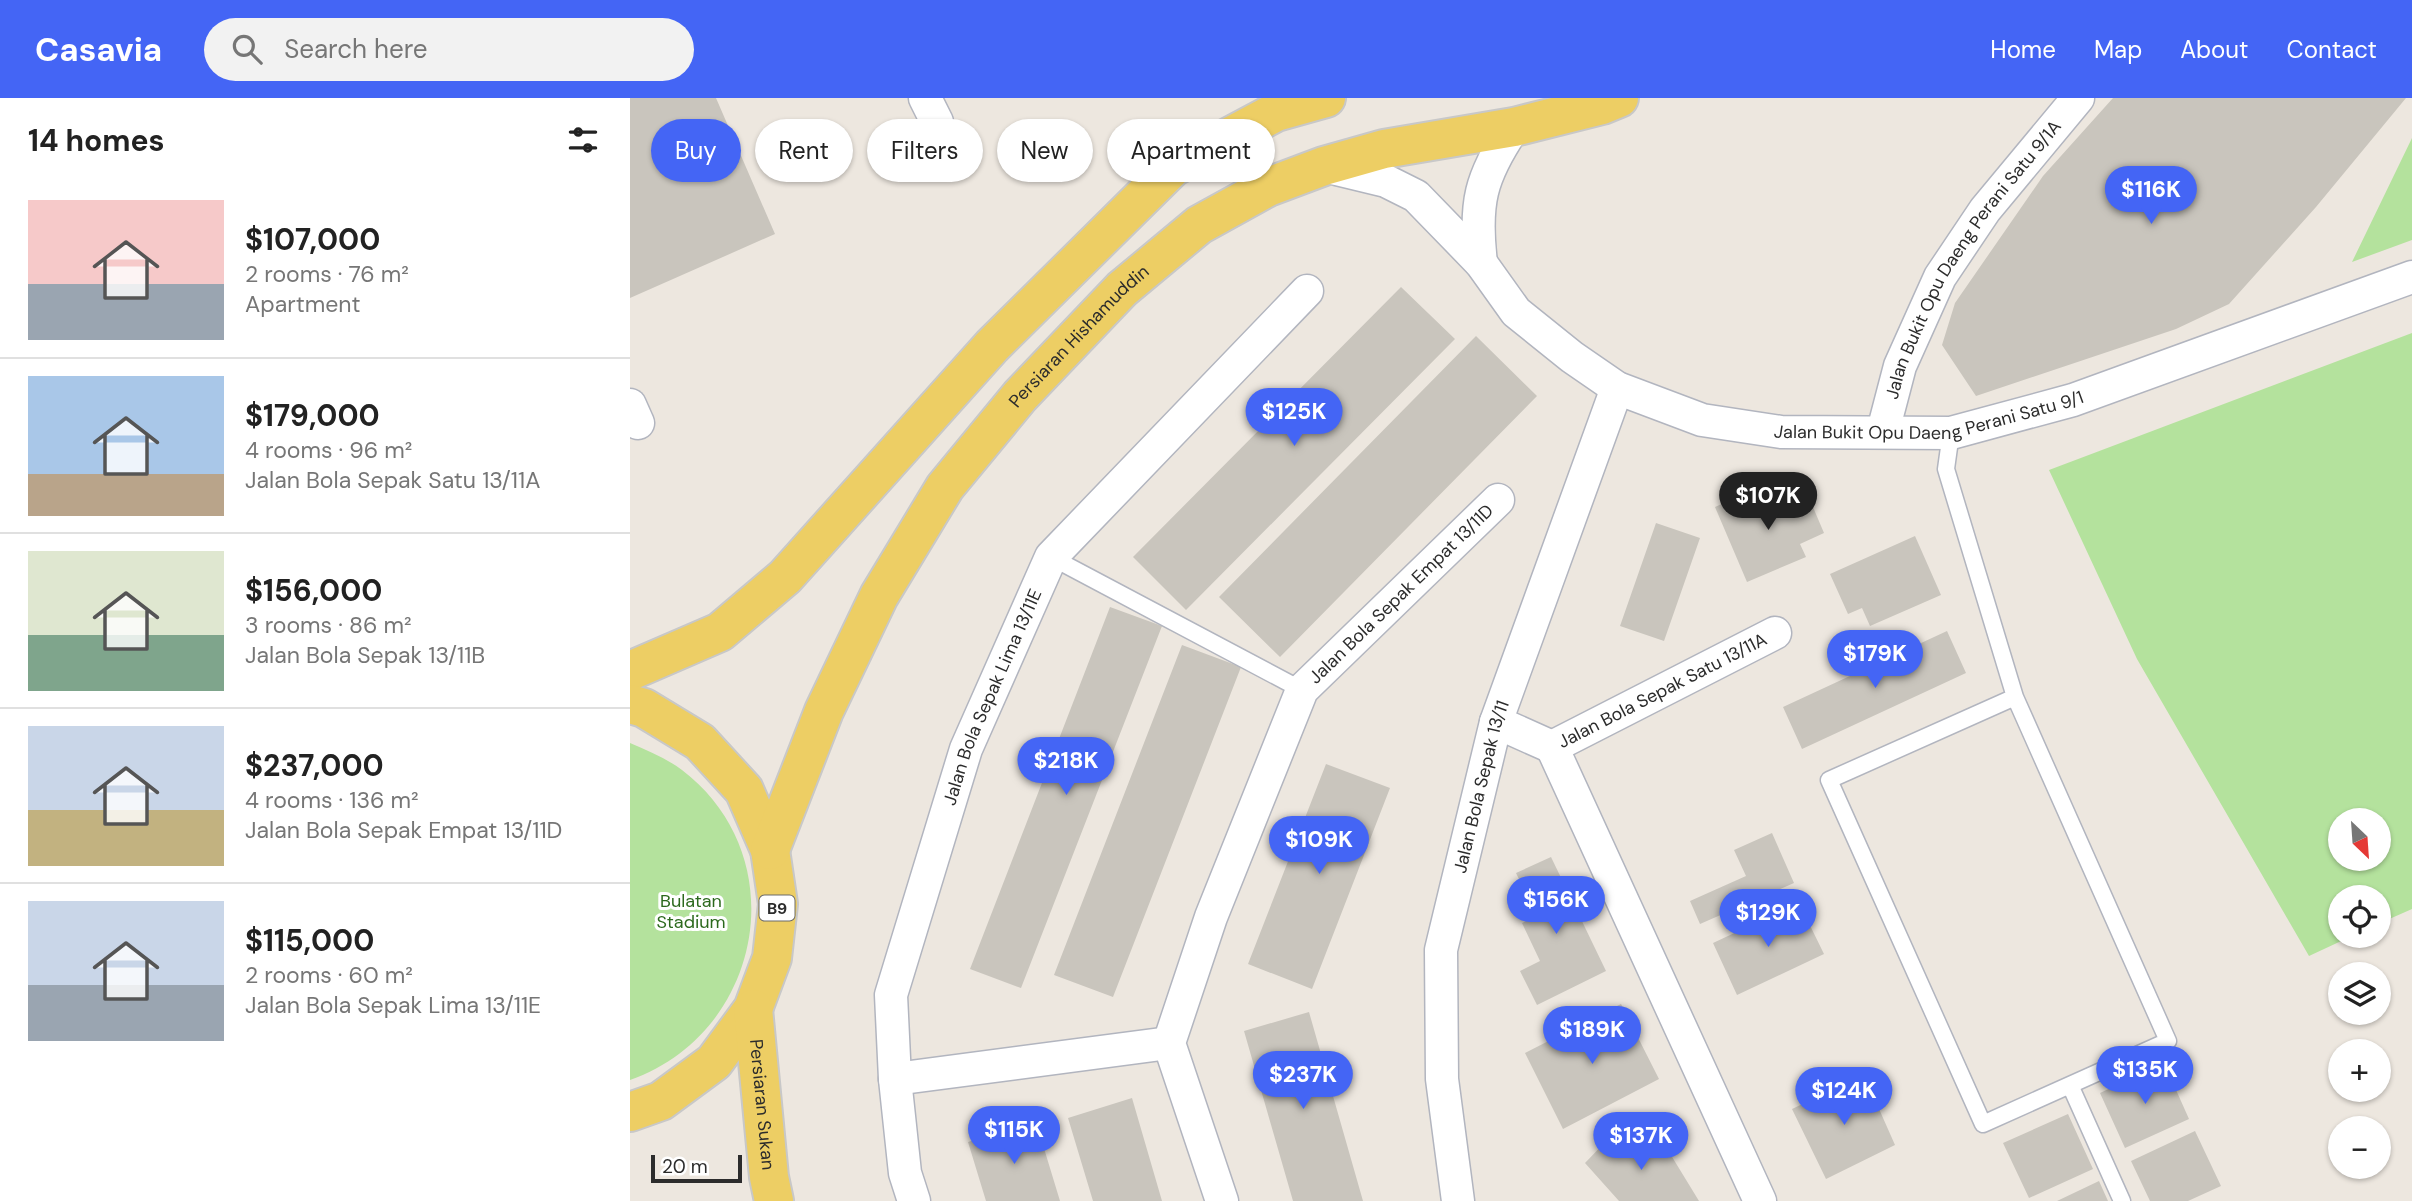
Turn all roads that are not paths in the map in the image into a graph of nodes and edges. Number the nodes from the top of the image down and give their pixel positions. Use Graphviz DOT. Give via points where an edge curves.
graph roads {
  1 [pos="1326,98"];
  2 [pos="1619,98"];
  3 [pos="2078,98"];
  4 [pos="1514,127"];
  5 [pos="1324,166"];
  6 [pos="1481,263"];
  7 [pos="2412,277"];
  8 [pos="1307,290"];
  9 [pos="1617,388"];
  10 [pos="1883,431"];
  11 [pos="1951,433"];
  12 [pos="1498,500"];
  13 [pos="1051,557"];
  14 [pos="1775,633"];
  15 [pos="630,671"];
  16 [pos="1303,690"];
  17 [pos="2015,697"];
  18 [pos="630,704"];
  19 [pos="1496,722"];
  20 [pos="1552,747"];
  21 [pos="770,850"];
  22 [pos="754,1009"];
  23 [pos="1169,1043"];
  24 [pos="895,1079"];
  25 [pos="2070,1084"];
  26 [pos="630,1112"];
  27 [pos="774,1201"];
  28 [pos="914,1201"];
  29 [pos="1222,1201"];
  30 [pos="1458,1201"];
  31 [pos="1760,1201"];
  32 [pos="2122,1201"];
  1 -- 15 [label="main road" via="1276,112 1172,167 992,345 785,577 720,632"];
  2 -- 4 [label="main road, Persiaran Hishamuddin"];
  3 -- 10 [label="street, Jalan Bukit Opu Daeng Perani Satu 9/1A" via="1985,210 1940,277 1900,366"];
  4 -- 5 [label="main road, Persiaran Hishamuddin" via="1384,149"];
  4 -- 6 [label="street" via="1494,158 1481,191 1477,227"];
  5 -- 6 [label="street, Jalan Bukit Opu Daeng Perani Satu 9/1" via="1385,181 1416,197"];
  5 -- 21 [label="main road, Persiaran Hishamuddin" via="1268,187 1199,225 1122,289 1020,396 954,477 879,596 824,711"];
  6 -- 9 [label="street, Jalan Bukit Opu Daeng Perani Satu 9/1" via="1517,312"];
  7 -- 11 [label="street, Jalan Bukit Opu Daeng Perani Satu 9/1" via="2073,400"];
  8 -- 13 [label="street, Jalan Bola Sepak Lima 13/11E"];
  9 -- 10 [label="street, Jalan Bukit Opu Daeng Perani Satu 9/1" via="1702,420 1781,432"];
  9 -- 19 [label="street, Jalan Bola Sepak 13/11"];
  10 -- 11 [label="street, Jalan Bukit Opu Daeng Perani Satu 9/1"];
  11 -- 17 [label="lane" via="1946,469"];
  12 -- 16 [label="street, Jalan Bola Sepak Empat 13/11D"];
  13 -- 16 [label="lane"];
  13 -- 24 [label="street, Jalan Bola Sepak Lima 13/11E" via="966,748 891,995"];
  14 -- 20 [label="street, Jalan Bola Sepak Satu 13/11A"];
  16 -- 23 [label="street, Jalan Bola Sepak Empat 13/11D" via="1211,917"];
  17 -- 25 [label="lane" via="2168,1041"];
  17 -- 25 [label="lane" via="1829,780 1983,1124"];
  18 -- 21 [label="main road, B9" via="700,742 744,790"];
  19 -- 20 [label="street"];
  19 -- 30 [label="street, Jalan Bola Sepak 13/11" via="1441,950 1442,1079"];
  20 -- 31 [label="street"];
  21 -- 22 [label="main road, B9" via="778,904 772,958"];
  22 -- 26 [label="main road, B9" via="714,1062 661,1101"];
  22 -- 27 [label="main road, Persiaran Sukan / B9"];
  23 -- 24 [label="street"];
  23 -- 29 [label="street"];
  24 -- 28 [label="street, Jalan Bola Sepak Lima 13/11E" via="905,1174"];
  25 -- 32 [label="lane"];
}
